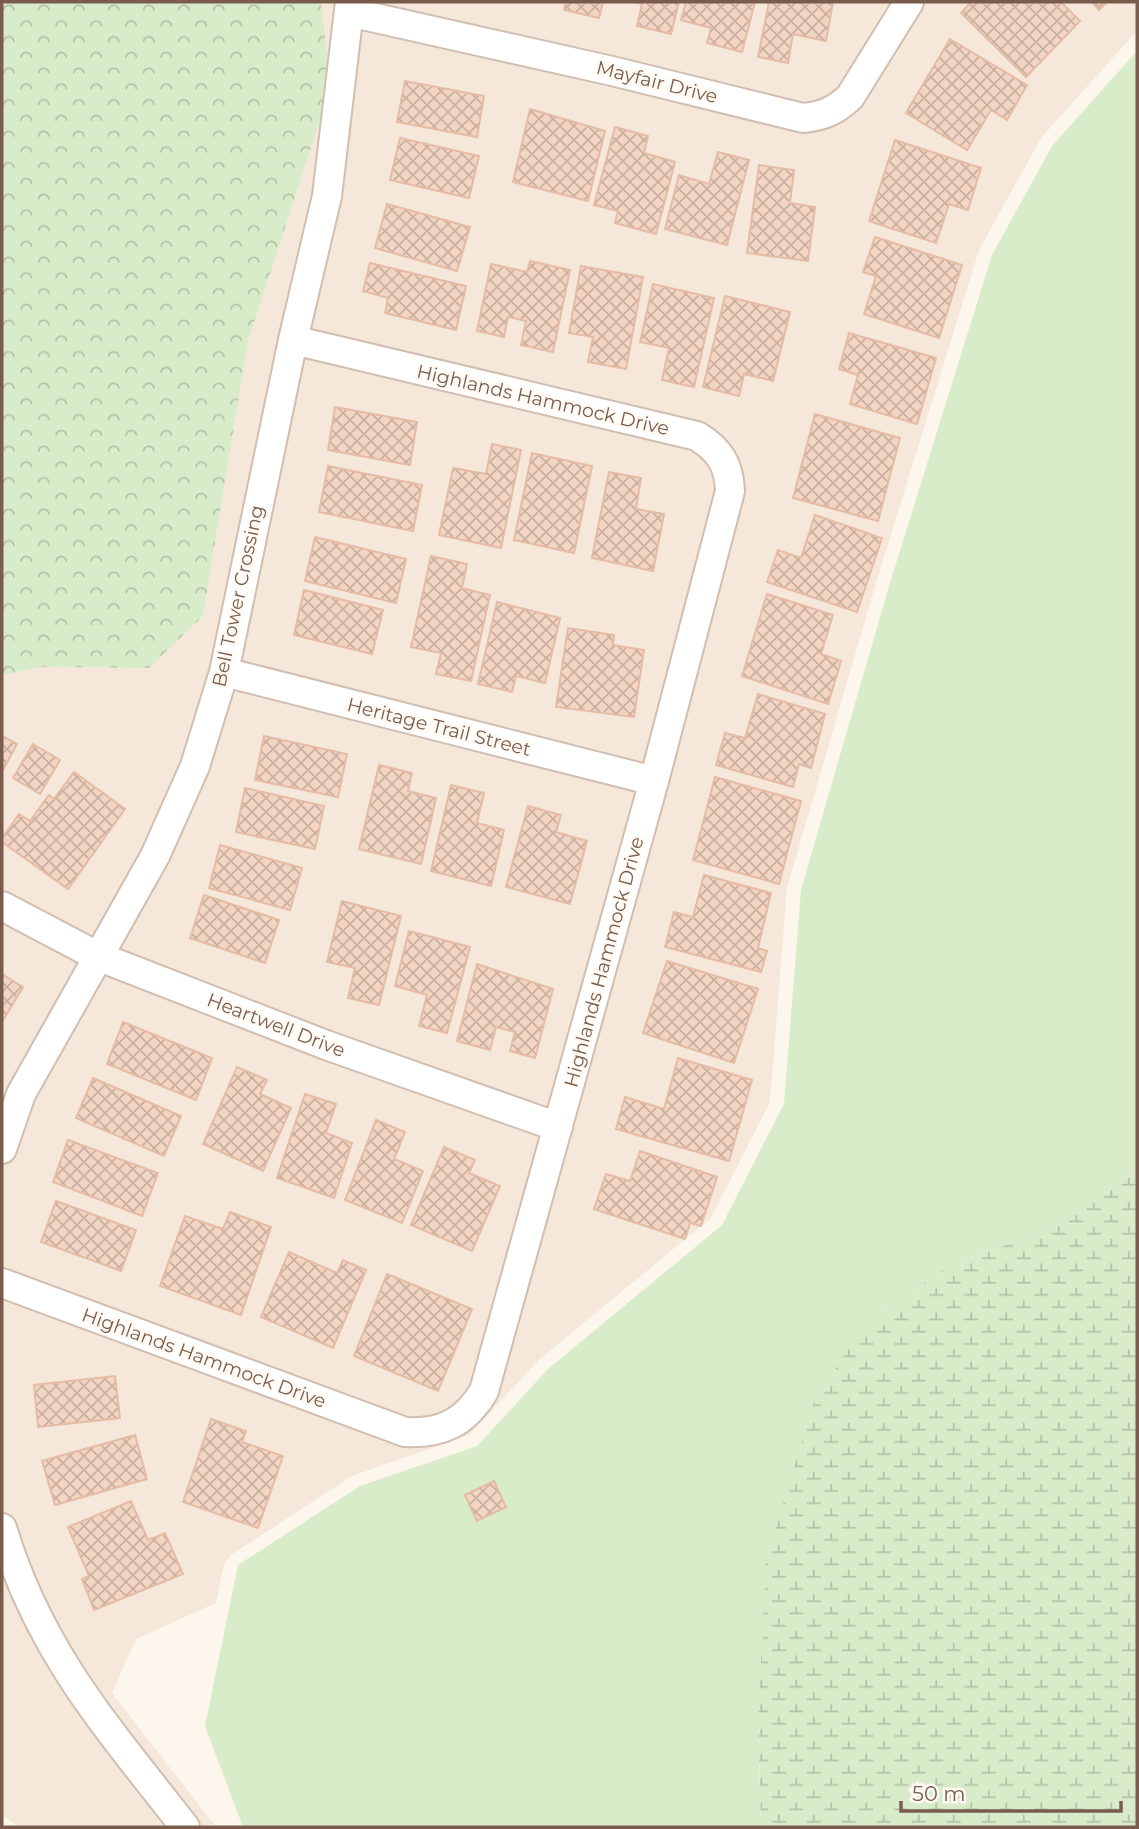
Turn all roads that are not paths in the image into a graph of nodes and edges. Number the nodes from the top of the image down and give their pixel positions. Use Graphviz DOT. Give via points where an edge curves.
graph roads {
  1 [pos="909,2"];
  2 [pos="350,7"];
  3 [pos="293,340"];
  4 [pos="224,672"];
  5 [pos="654,782"];
  6 [pos="2,906"];
  7 [pos="97,956"];
  8 [pos="558,1127"];
  9 [pos="2,1149"];
  10 [pos="2,1283"];
  11 [pos="4,1542"];
  12 [pos="185,1827"];
  1 -- 2 [label="street, Mayfair Drive" via="850,97 821,116 803,118"];
  2 -- 3 [label="street, Bell Tower Crossing" via="327,196"];
  3 -- 4 [label="street, Bell Tower Crossing"];
  3 -- 5 [label="street, Highlands Hammock Drive" via="697,436 723,458 730,491"];
  4 -- 5 [label="street, Heritage Trail Street"];
  4 -- 7 [label="street, Bell Tower Crossing" via="195,766 155,856"];
  5 -- 8 [label="street, Highlands Hammock Drive"];
  6 -- 7 [label="street, Heartwell Drive"];
  7 -- 8 [label="street, Heartwell Drive"];
  7 -- 9 [label="street, Bell Tower Crossing" via="21,1094"];
  8 -- 10 [label="street, Highlands Hammock Drive" via="484,1391 467,1414 443,1429 405,1432"];
  11 -- 12 [label="street" via="42,1627 83,1697"];
}
